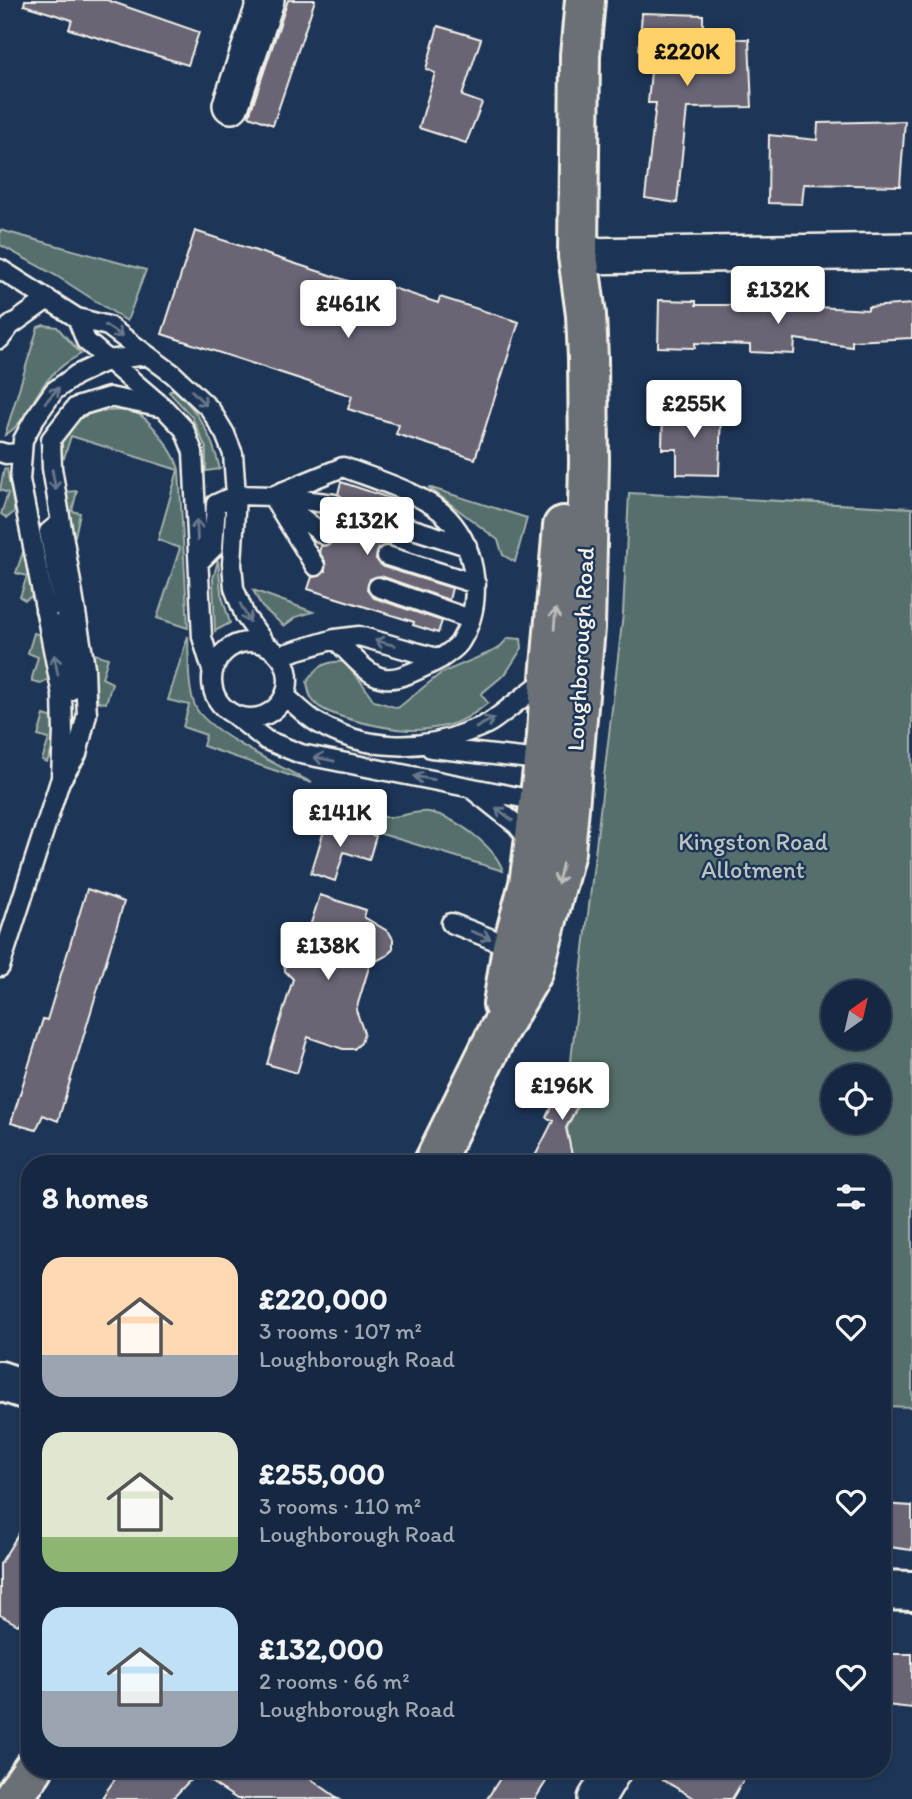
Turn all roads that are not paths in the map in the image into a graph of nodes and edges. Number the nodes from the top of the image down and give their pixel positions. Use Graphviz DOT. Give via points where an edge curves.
graph roads {
  1 [pos="266,0"];
  2 [pos="585,0"];
  3 [pos="231,104"];
  4 [pos="912,251"];
  5 [pos="578,256"];
  6 [pos="0,269"];
  7 [pos="48,299"];
  8 [pos="77,318"];
  9 [pos="0,339"];
  10 [pos="147,355"];
  11 [pos="108,360"];
  12 [pos="164,408"];
  13 [pos="0,452"];
  14 [pos="21,453"];
  15 [pos="236,495"];
  16 [pos="272,496"];
  17 [pos="334,504"];
  18 [pos="61,522"];
  19 [pos="397,524"];
  20 [pos="324,535"];
  21 [pos="467,546"];
  22 [pos="387,556"];
  23 [pos="199,562"];
  24 [pos="315,566"];
  25 [pos="476,584"];
  26 [pos="377,587"];
  27 [pos="74,601"];
  28 [pos="45,610"];
  29 [pos="470,619"];
  30 [pos="335,639"];
  31 [pos="273,650"];
  32 [pos="440,659"];
  33 [pos="212,670"];
  34 [pos="550,678"];
  35 [pos="62,695"];
  36 [pos="285,696"];
  37 [pos="234,715"];
  38 [pos="417,746"];
  39 [pos="559,762"];
  40 [pos="60,781"];
  41 [pos="470,787"];
  42 [pos="554,804"];
  43 [pos="534,847"];
  44 [pos="451,923"];
  45 [pos="512,947"];
  46 [pos="0,967"];
  47 [pos="499,1030"];
  48 [pos="437,1155"];
  49 [pos="0,1381"];
  50 [pos="21,1388"];
  51 [pos="891,1590"];
  52 [pos="912,1591"];
  53 [pos="27,1778"];
  54 [pos="609,1778"];
  55 [pos="12,1799"];
  56 [pos="596,1799"];
  1 -- 3 [label="street"];
  2 -- 5 [label="main road, Loughborough Road"];
  4 -- 5 [label="street"];
  34 -- 5 [label="main road, Loughborough Road, one-way" via="564,511 565,339"];
  5 -- 39 [label="main road, Loughborough Road" via="587,348 585,628"];
  6 -- 7 [label="lane"];
  7 -- 8 [label="lane"];
  7 -- 9 [label="lane" via="10,326"];
  8 -- 10 [label="lane, one-way" via="108,326"];
  8 -- 11 [label="lane" via="86,341"];
  10 -- 11 [label="lane"];
  10 -- 15 [label="lane, one-way" via="210,409 233,454"];
  11 -- 12 [label="lane"];
  14 -- 11 [label="lane, one-way" via="23,440 54,391"];
  12 -- 18 [label="lane, one-way" via="110,397 76,407 51,439"];
  23 -- 12 [label="lane, one-way" via="193,452 184,429"];
  13 -- 14 [label="lane"];
  14 -- 28 [label="lane" via="20,480"];
  15 -- 16 [label="lane"];
  15 -- 23 [label="lane" via="216,504 213,548"];
  15 -- 31 [label="lane, one-way" via="234,588 245,616"];
  16 -- 17 [label="lane"];
  16 -- 20 [label="lane"];
  16 -- 21 [label="lane" via="343,467 408,491 447,517"];
  16 -- 24 [label="lane"];
  18 -- 27 [label="lane"];
  18 -- 28 [label="lane" via="48,532 62,601"];
  19 -- 21 [label="lane"];
  21 -- 25 [label="lane"];
  22 -- 25 [label="lane"];
  23 -- 33 [label="lane" via="202,637"];
  25 -- 29 [label="lane"];
  26 -- 29 [label="lane"];
  27 -- 35 [label="lane" via="64,621 74,672 71,690"];
  27 -- 40 [label="lane" via="87,714 77,754"];
  35 -- 28 [label="lane, one-way"];
  29 -- 32 [label="lane" via="460,644"];
  30 -- 31 [label="lane"];
  32 -- 30 [label="lane, one-way" via="359,636"];
  30 -- 32 [label="lane" via="364,670 380,678 395,678"];
  31 -- 33 [label="lane" via="253,641 240,642 227,648"];
  31 -- 36 [label="lane" via="287,668"];
  33 -- 37 [label="lane" via="215,696"];
  38 -- 34 [label="lane, one-way" via="491,722"];
  34 -- 39 [label="main road, Loughborough Road"];
  35 -- 40 [label="lane"];
  36 -- 37 [label="lane" via="263,716"];
  36 -- 38 [label="lane" via="316,723 338,733"];
  41 -- 37 [label="lane, one-way" via="301,754 266,740"];
  38 -- 39 [label="lane"];
  39 -- 42 [label="main road, Loughborough Road"];
  40 -- 46 [label="lane"];
  41 -- 42 [label="lane"];
  43 -- 41 [label="lane, one-way" via="517,825"];
  42 -- 43 [label="main road, Loughborough Road"];
  42 -- 47 [label="main road, Loughborough Road, one-way" via="565,852 533,972"];
  43 -- 45 [label="main road, Loughborough Road"];
  44 -- 45 [label="lane, one-way"];
  45 -- 47 [label="main road, Loughborough Road"];
  47 -- 48 [label="main road, Loughborough Road"];
  49 -- 50 [label="street"];
  51 -- 52 [label="street"];
  53 -- 55 [label="main road"];
  54 -- 56 [label="street"];
}
